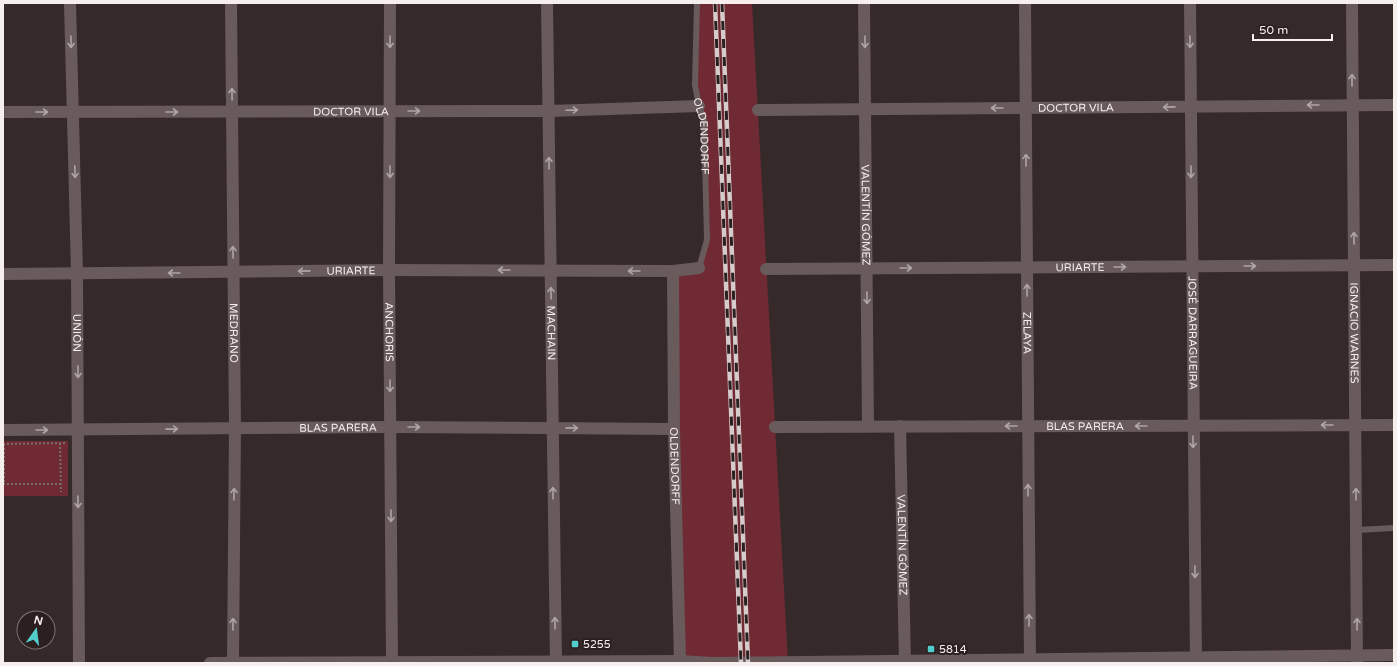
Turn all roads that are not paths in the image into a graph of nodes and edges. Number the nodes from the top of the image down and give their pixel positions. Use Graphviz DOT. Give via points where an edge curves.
graph roads {
  1 [pos="70,3"];
  2 [pos="231,3"];
  3 [pos="390,3"];
  4 [pos="548,3"];
  5 [pos="697,3"];
  6 [pos="864,3"];
  7 [pos="1025,3"];
  8 [pos="1190,3"];
  9 [pos="1352,3"];
  10 [pos="1352,105"];
  11 [pos="1394,105"];
  12 [pos="699,106"];
  13 [pos="1190,106"];
  14 [pos="1026,108"];
  15 [pos="865,109"];
  16 [pos="758,110"];
  17 [pos="390,111"];
  18 [pos="549,111"];
  19 [pos="3,112"];
  20 [pos="73,112"];
  21 [pos="232,112"];
  22 [pos="1354,265"];
  23 [pos="1394,265"];
  24 [pos="1192,266"];
  25 [pos="698,268"];
  26 [pos="867,268"];
  27 [pos="1027,268"];
  28 [pos="766,269"];
  29 [pos="389,270"];
  30 [pos="550,270"];
  31 [pos="673,271"];
  32 [pos="234,272"];
  33 [pos="77,273"];
  34 [pos="3,274"];
  35 [pos="1355,425"];
  36 [pos="1394,425"];
  37 [pos="868,426"];
  38 [pos="900,426"];
  39 [pos="1028,426"];
  40 [pos="1193,426"];
  41 [pos="390,427"];
  42 [pos="775,427"];
  43 [pos="235,428"];
  44 [pos="552,428"];
  45 [pos="674,429"];
  46 [pos="3,430"];
  47 [pos="78,430"];
  48 [pos="1394,528"];
  49 [pos="1356,530"];
  50 [pos="1394,655"];
  51 [pos="1357,659"];
  52 [pos="1196,660"];
  53 [pos="680,661"];
  54 [pos="1030,661"];
  55 [pos="392,662"];
  56 [pos="556,662"];
  57 [pos="905,662"];
  58 [pos="79,663"];
  59 [pos="210,663"];
  60 [pos="233,663"];
  61 [pos="498,663"];
  62 [pos="713,663"];
  1 -- 20 [label="street, UNIÓN, one-way"];
  21 -- 2 [label="street, MEDRANO, one-way"];
  3 -- 17 [label="street, ANCHORIS, one-way"];
  4 -- 18 [label="street, MACHAIN"];
  5 -- 12 [label="lane, OLDENDORFF" via="695,86"];
  6 -- 15 [label="street, VALENTÍN GÓMEZ, one-way"];
  7 -- 14 [label="street, ZELAYA"];
  8 -- 13 [label="street, JOSÉ DARRAGUEIRA, one-way"];
  10 -- 9 [label="street, IGNACIO WARNES, one-way"];
  10 -- 11 [label="street, DOCTOR VILA"];
  10 -- 13 [label="street, DOCTOR VILA, one-way"];
  22 -- 10 [label="street, IGNACIO WARNES, one-way"];
  18 -- 12 [label="street, DOCTOR VILA, one-way"];
  12 -- 25 [label="lane, OLDENDORFF" via="704,120 707,240"];
  13 -- 14 [label="street, DOCTOR VILA, one-way"];
  13 -- 24 [label="street, JOSÉ DARRAGUEIRA, one-way"];
  14 -- 15 [label="street, DOCTOR VILA, one-way"];
  27 -- 14 [label="street, ZELAYA, one-way"];
  15 -- 16 [label="street, DOCTOR VILA"];
  15 -- 26 [label="street, VALENTÍN GÓMEZ"];
  17 -- 18 [label="street, DOCTOR VILA, one-way"];
  17 -- 21 [label="street, DOCTOR VILA"];
  17 -- 29 [label="street, ANCHORIS, one-way"];
  30 -- 18 [label="street, MACHAIN, one-way"];
  19 -- 20 [label="street, DOCTOR VILA, one-way"];
  20 -- 21 [label="street, DOCTOR VILA, one-way"];
  20 -- 33 [label="street, UNIÓN, one-way"];
  32 -- 21 [label="street, MEDRANO, one-way"];
  22 -- 23 [label="street, URIARTE"];
  24 -- 22 [label="street, URIARTE, one-way"];
  22 -- 35 [label="street, IGNACIO WARNES"];
  27 -- 24 [label="street, URIARTE, one-way"];
  24 -- 40 [label="street, JOSÉ DARRAGUEIRA"];
  25 -- 31 [label="street, URIARTE"];
  26 -- 27 [label="street, URIARTE, one-way"];
  26 -- 28 [label="street, URIARTE"];
  26 -- 37 [label="street, VALENTÍN GÓMEZ, one-way"];
  39 -- 27 [label="street, ZELAYA, one-way"];
  30 -- 29 [label="street, URIARTE, one-way"];
  29 -- 32 [label="street, URIARTE, one-way"];
  29 -- 41 [label="street, ANCHORIS, one-way"];
  31 -- 30 [label="street, URIARTE, one-way"];
  44 -- 30 [label="street, MACHAIN, one-way"];
  31 -- 45 [label="street, OLDENDORFF"];
  32 -- 33 [label="street, URIARTE, one-way"];
  32 -- 43 [label="street, MEDRANO"];
  33 -- 34 [label="street, URIARTE"];
  33 -- 47 [label="street, UNIÓN, one-way"];
  35 -- 36 [label="street, BLAS PARERA"];
  35 -- 40 [label="street, BLAS PARERA, one-way"];
  49 -- 35 [label="street, IGNACIO WARNES, one-way"];
  37 -- 38 [label="street, BLAS PARERA"];
  37 -- 42 [label="street, BLAS PARERA"];
  39 -- 38 [label="street, BLAS PARERA, one-way"];
  38 -- 57 [label="street, VALENTÍN GÓMEZ"];
  40 -- 39 [label="street, BLAS PARERA, one-way"];
  54 -- 39 [label="street, ZELAYA, one-way"];
  40 -- 52 [label="street, JOSÉ DARRAGUEIRA, one-way"];
  41 -- 43 [label="street, BLAS PARERA"];
  41 -- 44 [label="street, BLAS PARERA, one-way"];
  41 -- 55 [label="street, ANCHORIS, one-way"];
  47 -- 43 [label="street, BLAS PARERA, one-way"];
  60 -- 43 [label="street, MEDRANO, one-way"];
  44 -- 45 [label="street, BLAS PARERA, one-way"];
  56 -- 44 [label="street, MACHAIN, one-way"];
  45 -- 53 [label="street, OLDENDORFF"];
  46 -- 47 [label="street, BLAS PARERA, one-way"];
  47 -- 58 [label="street, UNIÓN, one-way"];
  48 -- 49 [label="lane"];
  51 -- 49 [label="street, IGNACIO WARNES, one-way"];
  50 -- 51 [label="street"];
  51 -- 52 [label="street"];
  52 -- 54 [label="street"];
  53 -- 56 [label="street"];
  53 -- 62 [label="street"];
  54 -- 57 [label="street"];
  55 -- 60 [label="street"];
  55 -- 61 [label="street"];
  56 -- 61 [label="street"];
  57 -- 62 [label="street"];
  59 -- 60 [label="street"];
}
